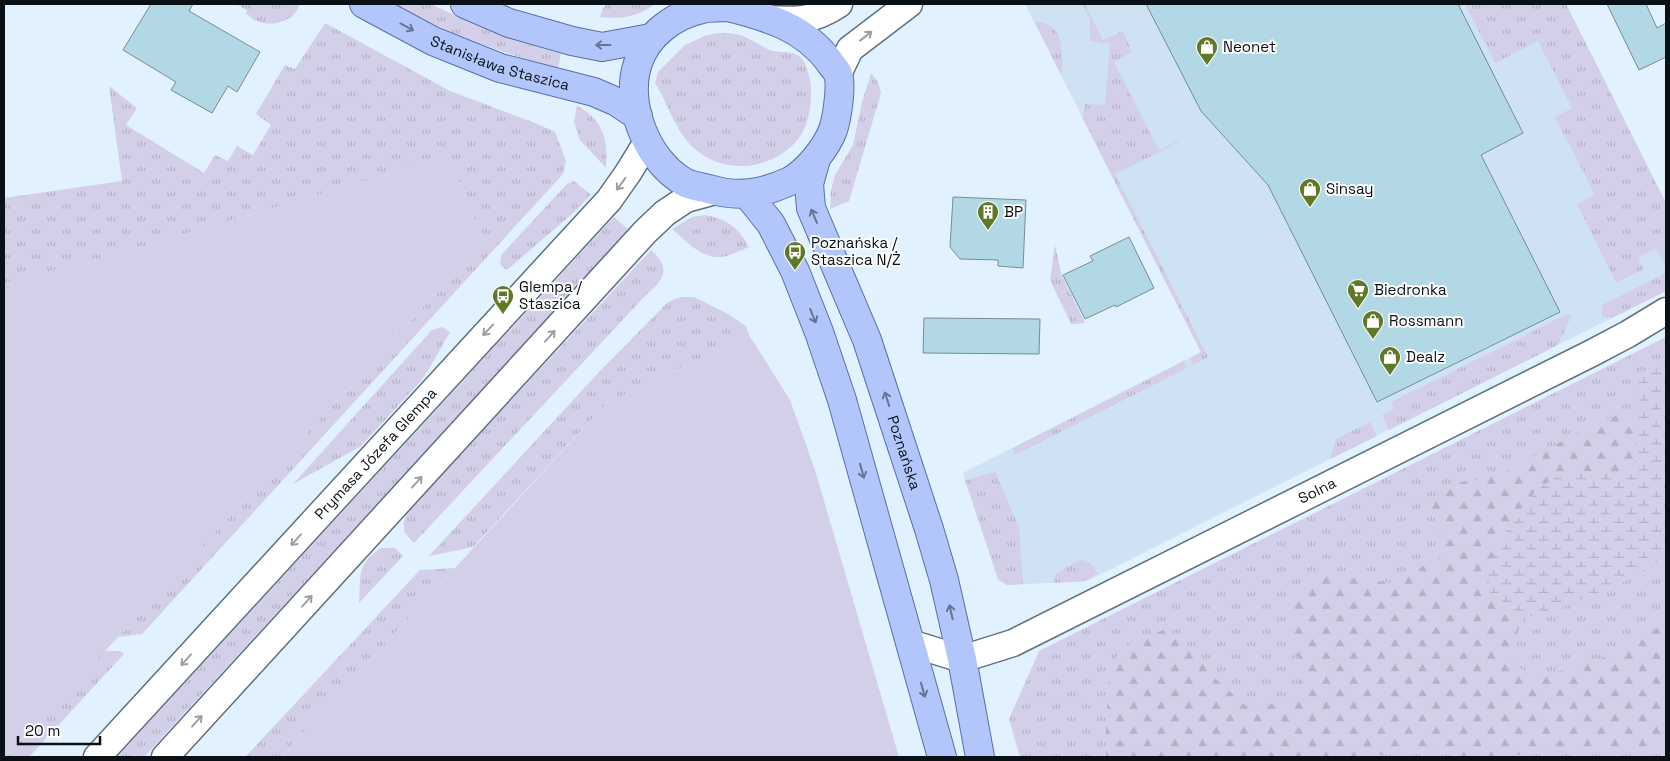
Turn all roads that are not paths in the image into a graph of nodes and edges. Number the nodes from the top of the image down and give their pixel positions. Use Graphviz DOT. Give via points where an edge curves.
graph roads {
  1 [pos="364,4"];
  2 [pos="465,4"];
  3 [pos="839,4"];
  4 [pos="909,4"];
  5 [pos="685,11"];
  6 [pos="758,12"];
  7 [pos="651,38"];
  8 [pos="838,74"];
  9 [pos="638,116"];
  10 [pos="646,142"];
  11 [pos="816,159"];
  12 [pos="715,191"];
  13 [pos="748,194"];
  14 [pos="1666,311"];
  15 [pos="910,643"];
  16 [pos="962,659"];
  17 [pos="97,757"];
  18 [pos="164,757"];
  19 [pos="942,757"];
  20 [pos="980,757"];
  1 -- 9 [label="main road, Stanisława Staszica, one-way" via="433,41 500,68 594,92"];
  7 -- 2 [label="main road, one-way" via="602,47 509,23"];
  3 -- 6 [label="street" via="821,15 796,21"];
  8 -- 4 [label="street, one-way" via="850,49"];
  5 -- 6 [label="main road" via="728,7"];
  5 -- 7 [label="main road"];
  6 -- 8 [label="main road" via="797,30 820,49"];
  7 -- 9 [label="main road" via="638,63 634,90"];
  8 -- 11 [label="main road" via="836,120 830,139"];
  9 -- 10 [label="main road"];
  10 -- 12 [label="main road" via="661,163 684,182"];
  10 -- 17 [label="street, Prymasa Józefa Glempa, one-way" via="609,200"];
  11 -- 13 [label="main road" via="793,179 772,190"];
  16 -- 11 [label="main road, Poznańska, one-way" via="929,529 867,340 811,208 809,184"];
  12 -- 13 [label="main road"];
  18 -- 12 [label="street, one-way" via="645,232 686,199"];
  13 -- 15 [label="main road, one-way" via="771,224 795,270 819,332 842,400"];
  14 -- 16 [label="street, Solna" via="1592,353 1014,644"];
  15 -- 16 [label="street"];
  15 -- 19 [label="main road, one-way"];
  16 -- 20 [label="main road, Poznańska"];
}
